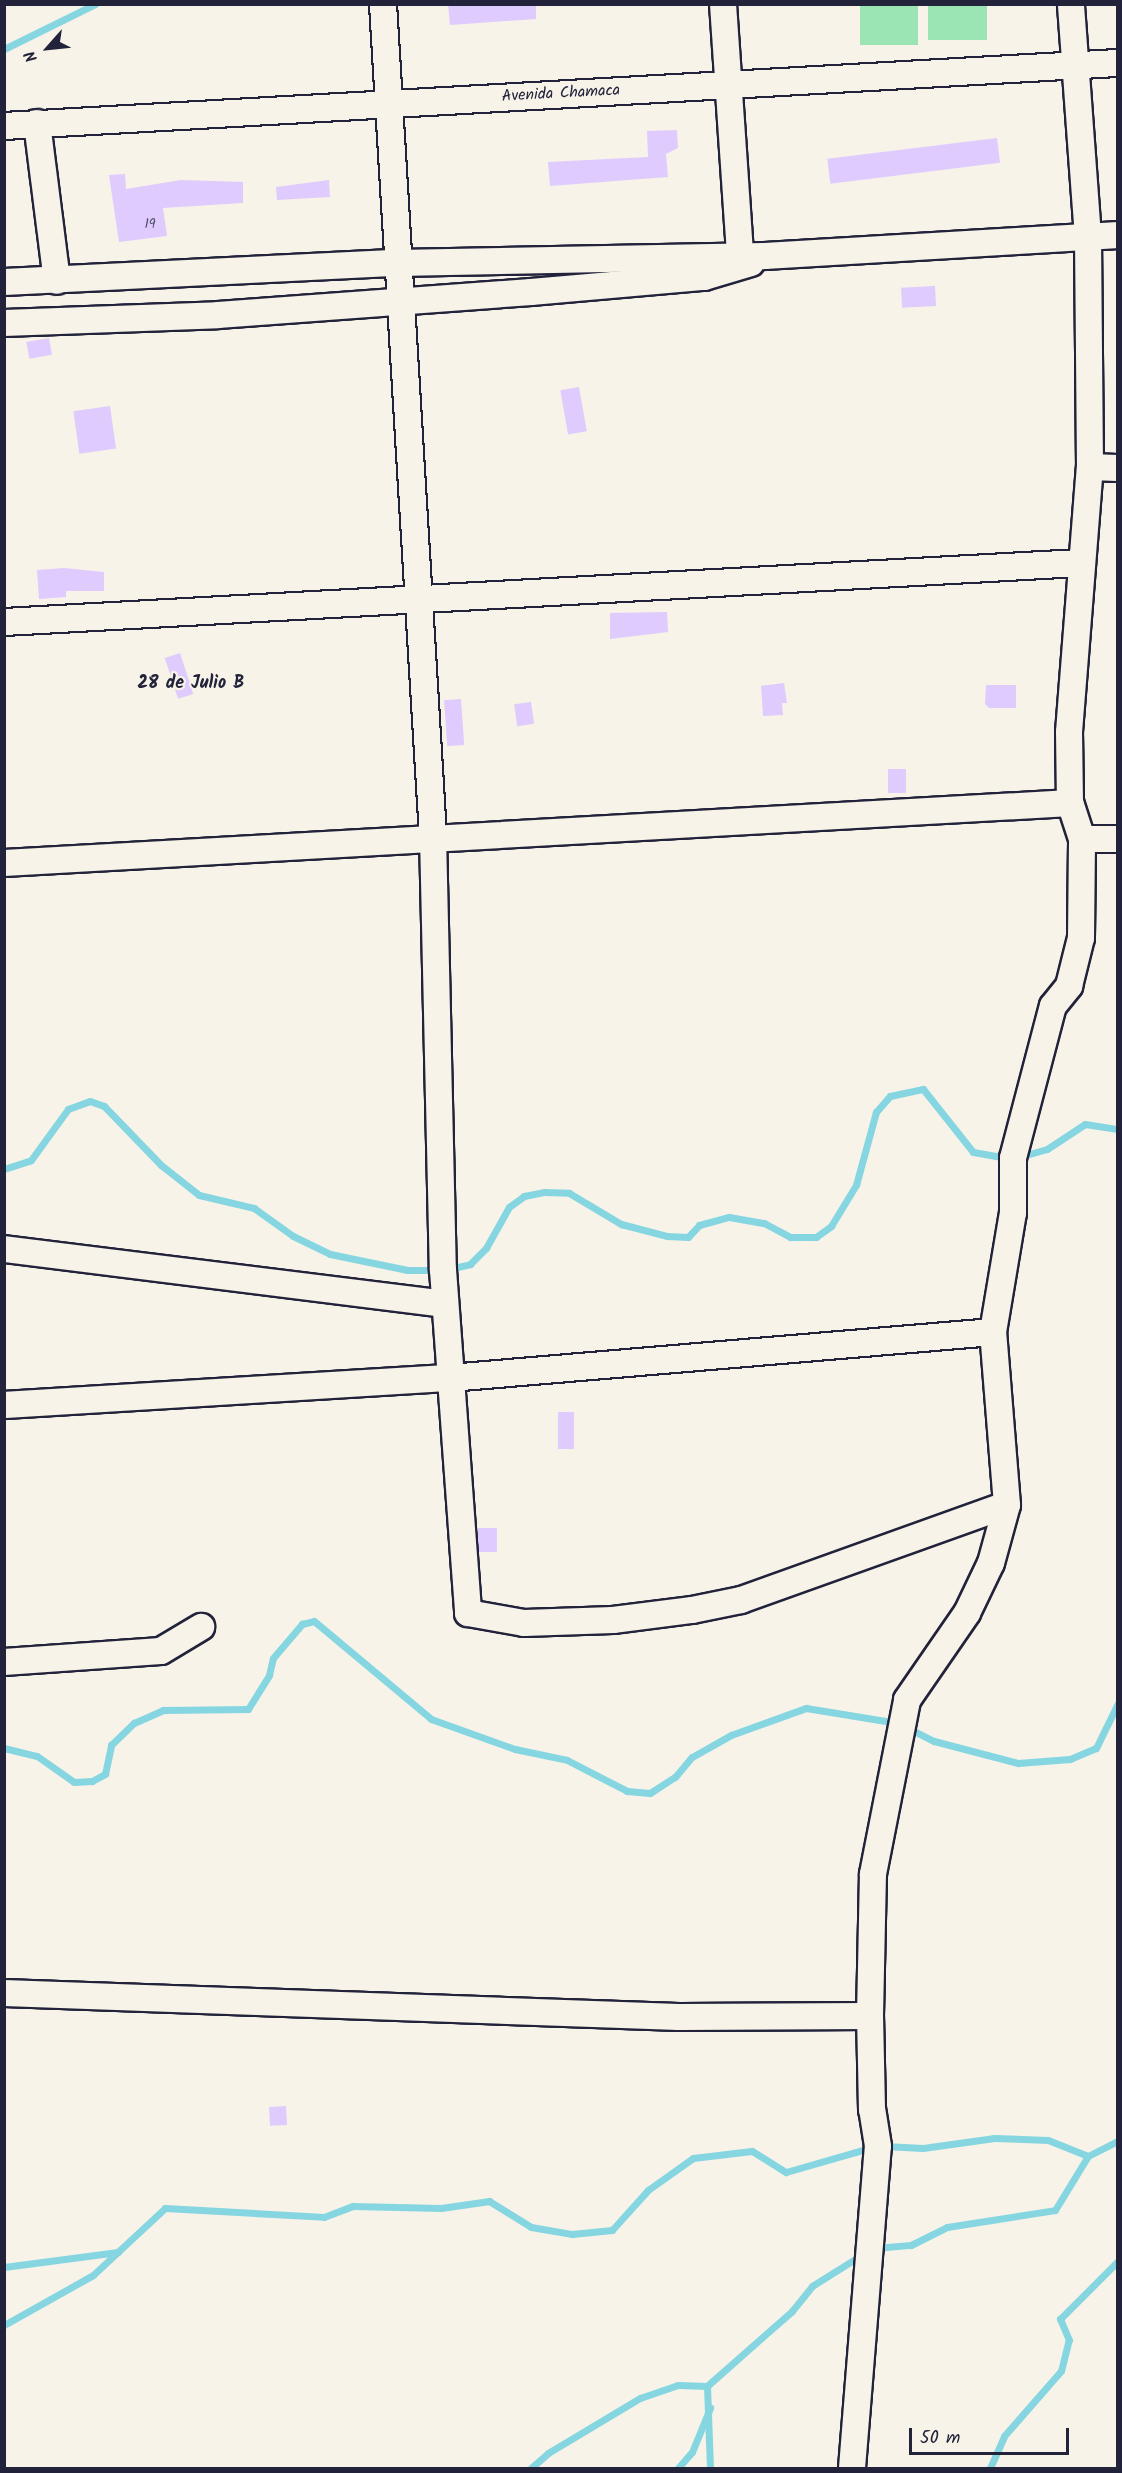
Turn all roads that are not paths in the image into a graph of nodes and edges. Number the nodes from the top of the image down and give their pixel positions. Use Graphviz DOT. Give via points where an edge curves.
graph roads {
  1 [pos="383,4"];
  2 [pos="723,4"];
  3 [pos="1071,4"];
  4 [pos="1118,63"];
  5 [pos="1076,65"];
  6 [pos="729,84"];
  7 [pos="386,103"];
  8 [pos="37,123"];
  9 [pos="4,126"];
  10 [pos="1118,235"];
  11 [pos="1088,237"];
  12 [pos="752,256"];
  13 [pos="397,263"];
  14 [pos="57,280"];
  15 [pos="4,282"];
  16 [pos="400,301"];
  17 [pos="4,323"];
  18 [pos="1090,467"];
  19 [pos="1118,468"];
  20 [pos="1080,563"];
  21 [pos="419,599"];
  22 [pos="4,622"];
  23 [pos="1070,803"];
  24 [pos="433,836"];
  25 [pos="1082,838"];
  26 [pos="1118,839"];
  27 [pos="4,863"];
  28 [pos="4,1249"];
  29 [pos="445,1304"];
  30 [pos="993,1332"];
  31 [pos="450,1378"];
  32 [pos="4,1405"];
  33 [pos="1007,1505"];
  34 [pos="201,1627"];
  35 [pos="4,1662"];
  36 [pos="4,1993"];
  37 [pos="870,2016"];
  38 [pos="852,2469"];
  1 -- 7 [label="street"];
  2 -- 6 [label="street"];
  3 -- 5 [label="street"];
  4 -- 5 [label="street, Avenida Chamaca"];
  5 -- 6 [label="street, Avenida Chamaca"];
  5 -- 11 [label="street"];
  6 -- 7 [label="street, Avenida Chamaca"];
  6 -- 12 [label="street"];
  7 -- 8 [label="street, Avenida Chamaca"];
  7 -- 13 [label="street"];
  8 -- 9 [label="street, Avenida Chamaca"];
  8 -- 14 [label="street"];
  10 -- 11 [label="street"];
  11 -- 12 [label="street"];
  11 -- 18 [label="street"];
  12 -- 13 [label="street"];
  12 -- 16 [label="street" via="735,271 704,277"];
  13 -- 14 [label="street"];
  13 -- 16 [label="street"];
  14 -- 15 [label="street"];
  16 -- 17 [label="street" via="218,315"];
  16 -- 21 [label="street"];
  18 -- 19 [label="street"];
  18 -- 20 [label="street"];
  20 -- 21 [label="street"];
  20 -- 23 [label="street" via="1076,690 1069,732"];
  21 -- 22 [label="street"];
  21 -- 24 [label="street"];
  23 -- 24 [label="street"];
  23 -- 25 [label="street"];
  24 -- 27 [label="street"];
  24 -- 29 [label="street"];
  25 -- 26 [label="street"];
  25 -- 30 [label="street" via="1080,938 1069,986 1053,1006 1013,1158 1013,1213"];
  28 -- 29 [label="street"];
  29 -- 31 [label="street"];
  30 -- 31 [label="street"];
  30 -- 33 [label="street"];
  31 -- 32 [label="street"];
  31 -- 33 [label="street" via="468,1613 479,1617 524,1623 613,1620 741,1600"];
  33 -- 37 [label="street" via="991,1563 967,1613 907,1700 898,1723 873,1874"];
  34 -- 35 [label="street" via="161,1651"];
  36 -- 37 [label="street" via="667,2016"];
  37 -- 38 [label="street" via="872,2110 878,2146"];
}
